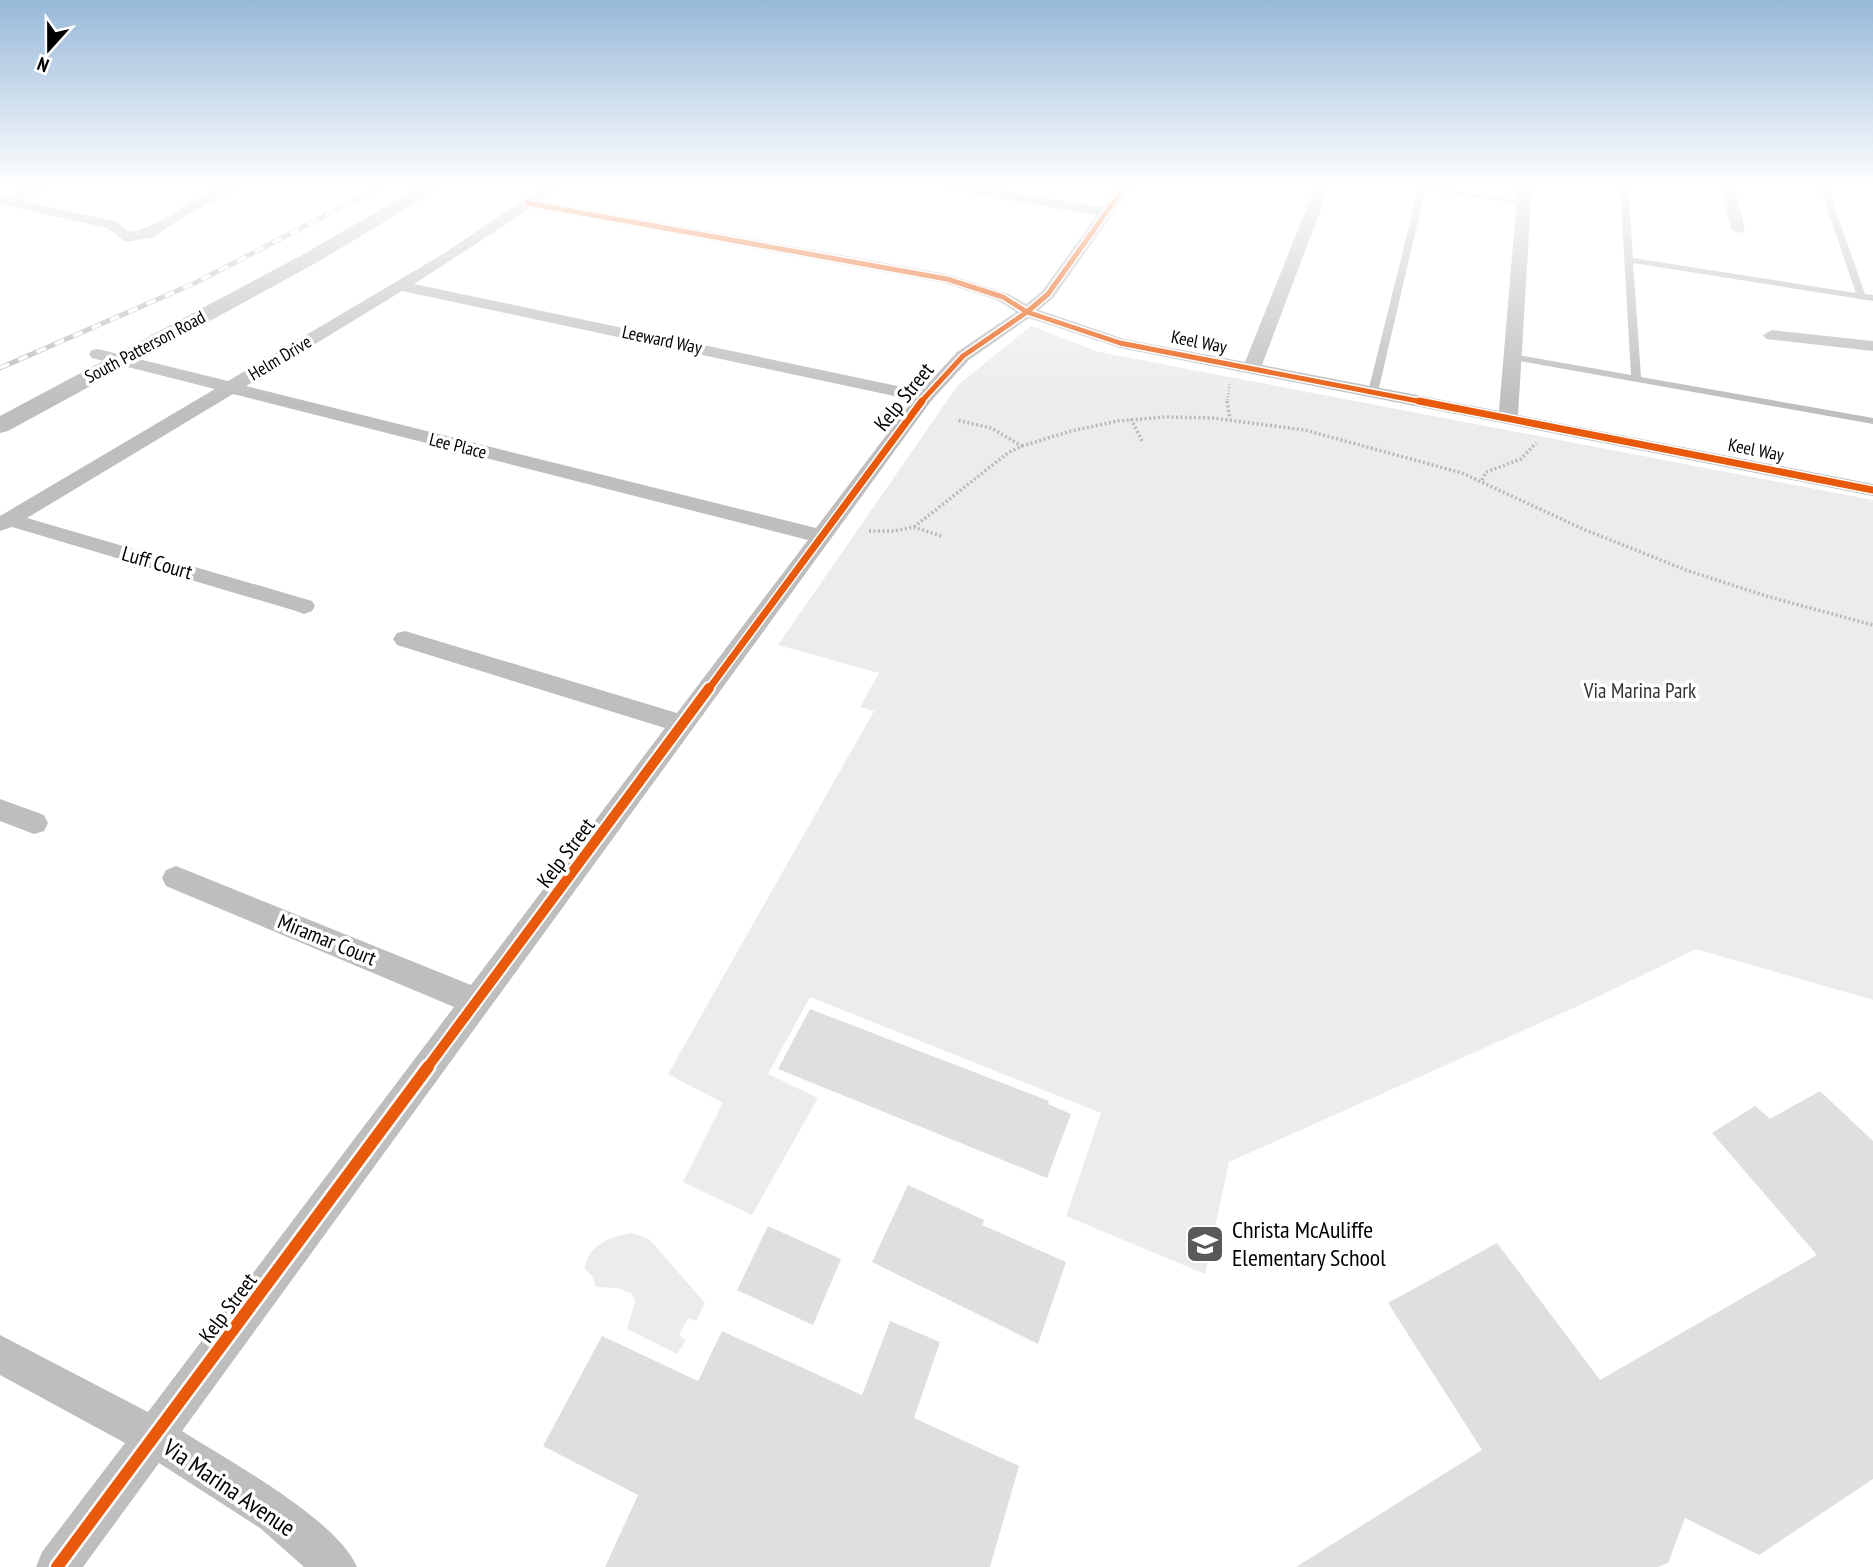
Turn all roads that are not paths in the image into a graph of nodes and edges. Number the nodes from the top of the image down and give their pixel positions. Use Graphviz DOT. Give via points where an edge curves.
graph roads {
  1 [pos="278,258"];
  2 [pos="309,258"];
  3 [pos="443,258"];
  4 [pos="830,258"];
  5 [pos="1074,258"];
  6 [pos="1295,258"];
  7 [pos="1405,258"];
  8 [pos="1520,258"];
  9 [pos="1848,258"];
  10 [pos="1629,260"];
  11 [pos="399,286"];
  12 [pos="1861,296"];
  13 [pos="1873,298"];
  14 [pos="1027,312"];
  15 [pos="1772,335"];
  16 [pos="1873,346"];
  17 [pos="98,354"];
  18 [pos="1512,357"];
  19 [pos="122,360"];
  20 [pos="1252,368"];
  21 [pos="1636,377"];
  22 [pos="230,389"];
  23 [pos="1373,392"];
  24 [pos="925,397"];
  25 [pos="0,405"];
  26 [pos="1508,418"];
  27 [pos="1873,421"];
  28 [pos="0,426"];
  29 [pos="1873,489"];
  30 [pos="5,522"];
  31 [pos="820,536"];
  32 [pos="304,606"];
  33 [pos="405,639"];
  34 [pos="683,724"];
  35 [pos="0,810"];
  36 [pos="34,823"];
  37 [pos="176,878"];
  38 [pos="477,1002"];
  39 [pos="0,1354"];
  40 [pos="154,1437"];
  41 [pos="57,1567"];
  42 [pos="336,1567"];
  1 -- 17 [label="street, South Patterson Road"];
  2 -- 19 [label="street, South Patterson Road"];
  3 -- 11 [label="street, Helm Drive"];
  4 -- 14 [label="street, Keel Way" via="947,279 1003,297"];
  5 -- 14 [label="street, Kelp Street"];
  6 -- 20 [label="street"];
  7 -- 23 [label="lane"];
  8 -- 18 [label="street"];
  9 -- 12 [label="lane"];
  10 -- 12 [label="lane"];
  10 -- 21 [label="lane"];
  11 -- 22 [label="street, Helm Drive"];
  11 -- 24 [label="street, Leeward Way"];
  12 -- 13 [label="lane"];
  14 -- 20 [label="street, Keel Way" via="1120,344"];
  14 -- 24 [label="street, Kelp Street" via="963,356"];
  15 -- 16 [label="street"];
  17 -- 19 [label="street, Lee Place"];
  17 -- 25 [label="street, South Patterson Road"];
  18 -- 21 [label="lane"];
  18 -- 26 [label="street"];
  19 -- 22 [label="street, Lee Place"];
  19 -- 28 [label="street, South Patterson Road"];
  20 -- 23 [label="street, Keel Way"];
  21 -- 27 [label="lane"];
  22 -- 30 [label="street, Helm Drive"];
  22 -- 31 [label="street, Lee Place"];
  23 -- 26 [label="street, Keel Way"];
  24 -- 31 [label="street, Kelp Street"];
  26 -- 29 [label="street, Keel Way"];
  30 -- 32 [label="street, Luff Court"];
  31 -- 34 [label="street, Kelp Street"];
  33 -- 34 [label="street"];
  34 -- 38 [label="street, Kelp Street"];
  35 -- 36 [label="street"];
  37 -- 38 [label="street, Miramar Court"];
  38 -- 40 [label="street, Kelp Street"];
  39 -- 40 [label="street, Via Marina Avenue"];
  40 -- 41 [label="street, Kelp Street"];
  40 -- 42 [label="street, Via Marina Avenue" via="275,1513"];
}
